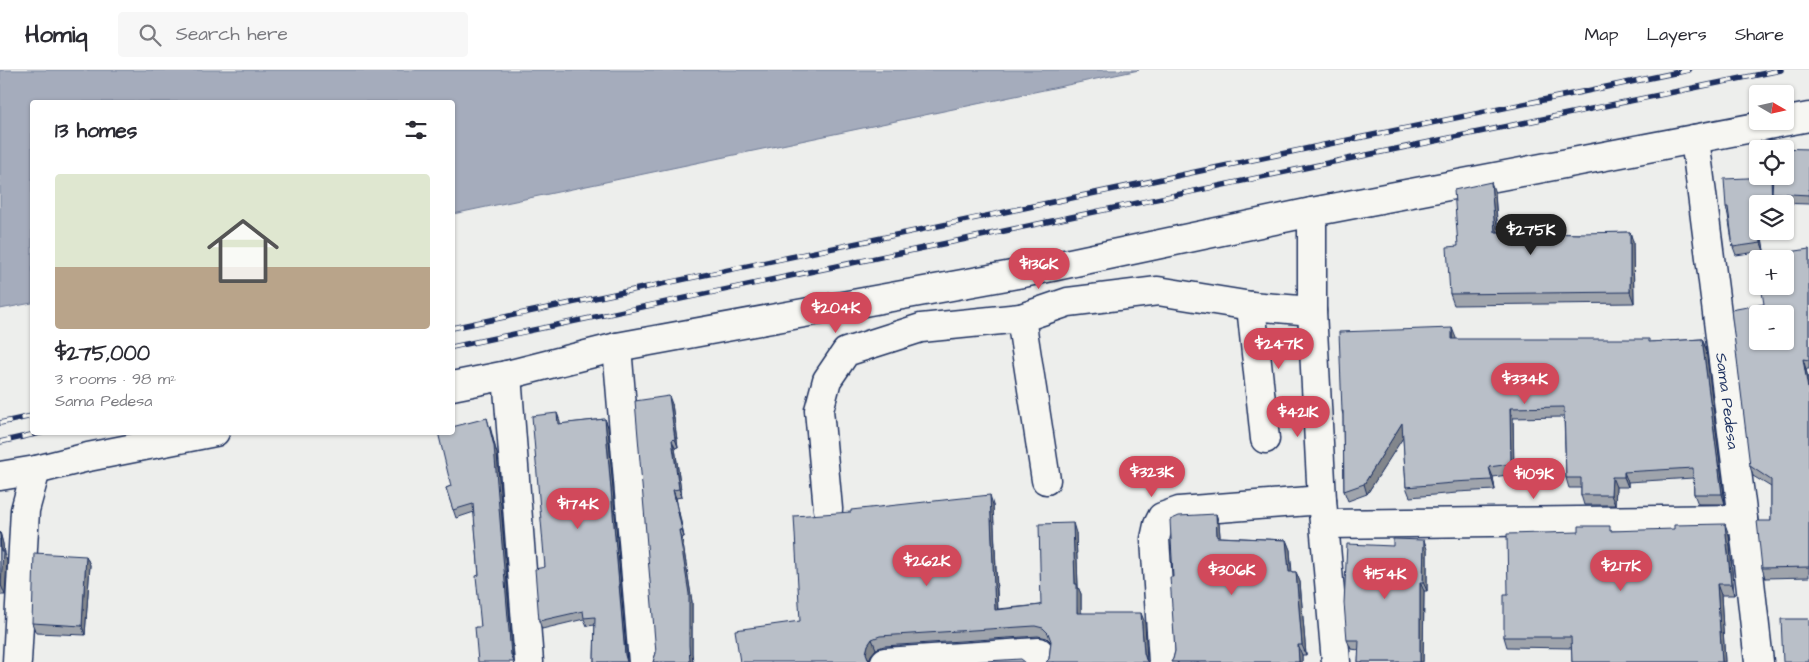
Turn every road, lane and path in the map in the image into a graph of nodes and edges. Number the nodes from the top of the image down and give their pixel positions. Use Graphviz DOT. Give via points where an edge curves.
graph roads {
  1 [pos="1809,117"];
  2 [pos="1695,139"];
  3 [pos="1312,212"];
  4 [pos="1251,306"];
  5 [pos="1312,311"];
  6 [pos="1021,318"];
  7 [pos="617,348"];
  8 [pos="508,376"];
  9 [pos="455,385"];
  10 [pos="200,435"];
  11 [pos="1265,439"];
  12 [pos="36,470"];
  13 [pos="0,476"];
  14 [pos="1046,480"];
  15 [pos="828,509"];
  16 [pos="1324,512"];
  17 [pos="1743,519"];
  18 [pos="17,662"];
  19 [pos="530,662"];
  20 [pos="643,662"];
  21 [pos="885,662"];
  22 [pos="1040,662"];
  23 [pos="1163,662"];
  24 [pos="1336,662"];
  25 [pos="1759,662"];
  1 -- 2 [label="street"];
  2 -- 3 [label="street"];
  2 -- 17 [label="street, Sama Pedesa"];
  3 -- 5 [label="street"];
  3 -- 7 [label="street" via="1023,273"];
  4 -- 5 [label="street"];
  4 -- 6 [label="street" via="1158,291 1068,302"];
  4 -- 11 [label="street"];
  5 -- 16 [label="street"];
  6 -- 14 [label="street"];
  6 -- 15 [label="street" via="921,328 846,352 827,380 819,410"];
  7 -- 8 [label="street"];
  7 -- 20 [label="street"];
  8 -- 9 [label="street"];
  8 -- 19 [label="street"];
  10 -- 12 [label="street"];
  12 -- 13 [label="street"];
  12 -- 18 [label="street" via="25,510"];
  16 -- 17 [label="street"];
  16 -- 23 [label="street" via="1180,511 1162,517 1155,539"];
  16 -- 24 [label="street"];
  17 -- 25 [label="street, Sama Pedesa"];
  21 -- 22 [label="street" via="1039,652"];
}
